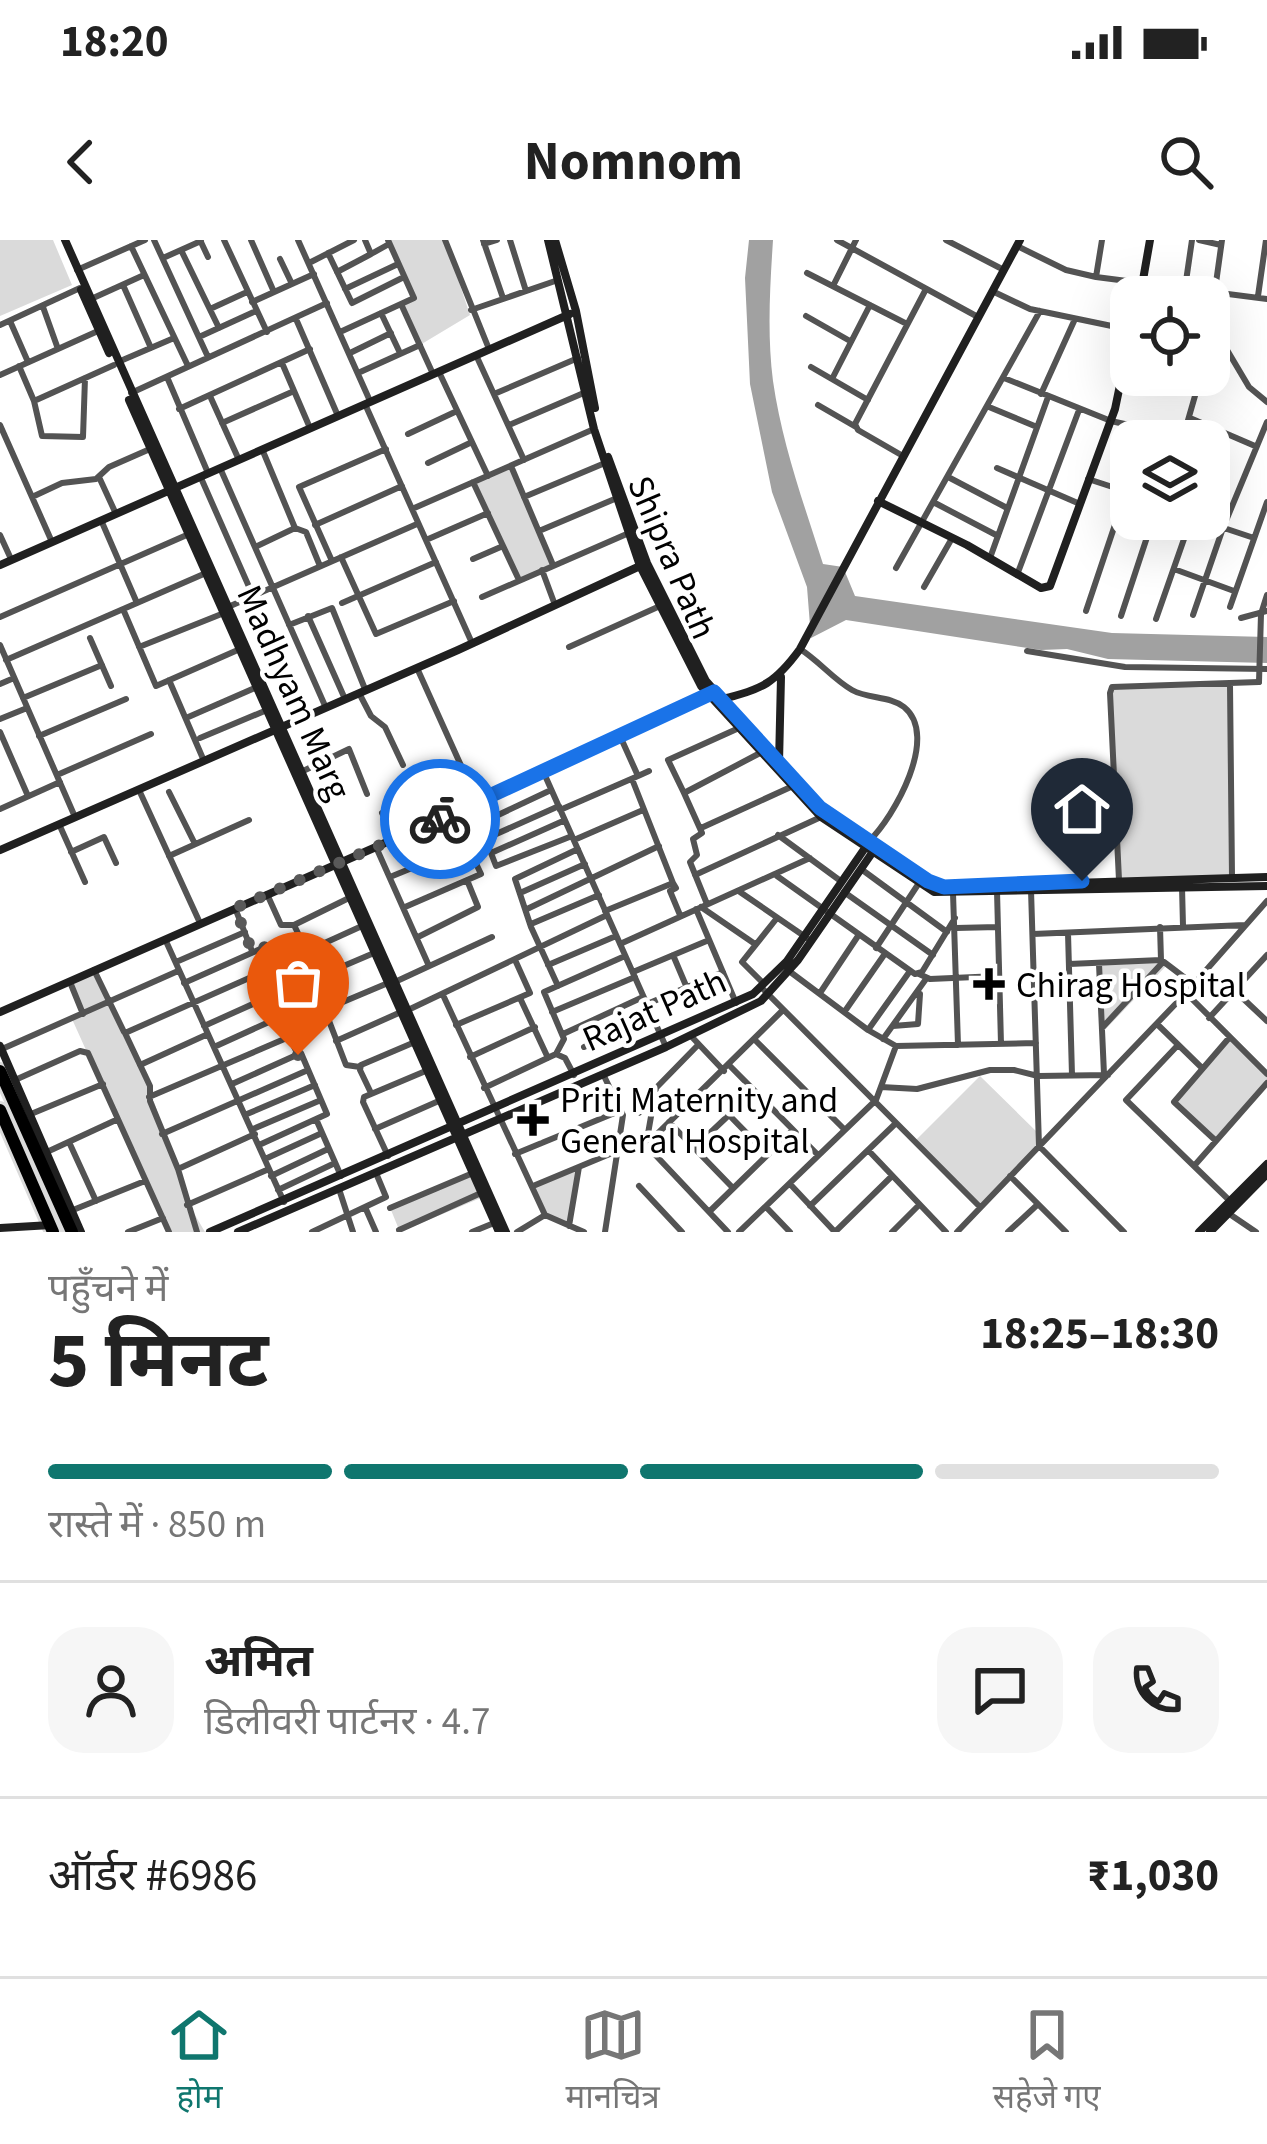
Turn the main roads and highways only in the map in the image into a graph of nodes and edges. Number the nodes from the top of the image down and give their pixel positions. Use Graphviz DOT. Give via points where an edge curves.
graph roads {
  1 [pos="0,1071"];
  2 [pos="0,1110"];
  3 [pos="5,1135"];
  4 [pos="52,1229"];
  5 [pos="72,1232"];
  1 -- 5 [label="highway"];
  2 -- 3 [label="highway"];
  3 -- 4 [label="highway"];
}
